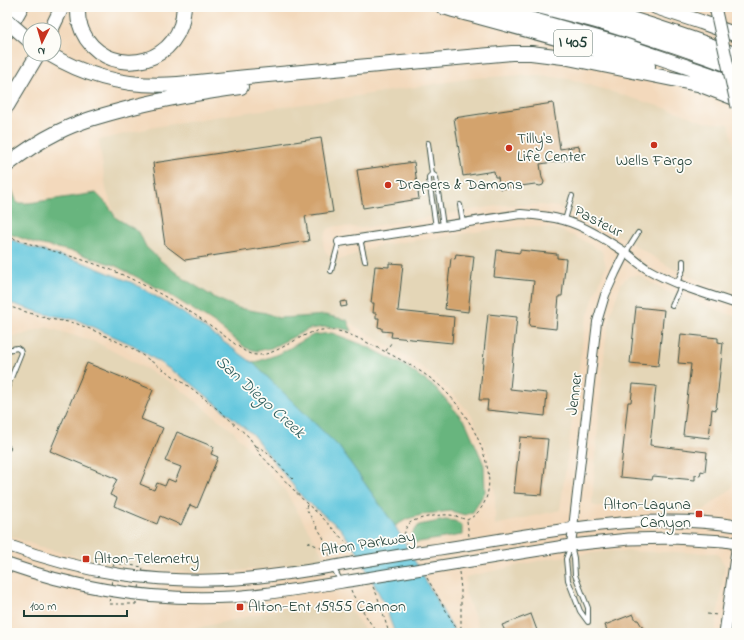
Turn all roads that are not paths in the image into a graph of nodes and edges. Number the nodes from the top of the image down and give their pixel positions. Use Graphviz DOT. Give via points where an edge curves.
graph roads {
  1 [pos="21,7"];
  2 [pos="62,7"];
  3 [pos="78,7"];
  4 [pos="184,7"];
  5 [pos="443,7"];
  6 [pos="487,7"];
  7 [pos="542,7"];
  8 [pos="589,7"];
  9 [pos="656,7"];
  10 [pos="715,7"];
  11 [pos="7,21"];
  12 [pos="55,22"];
  13 [pos="7,32"];
  14 [pos="22,34"];
  15 [pos="737,35"];
  16 [pos="512,53"];
  17 [pos="737,55"];
  18 [pos="62,61"];
  19 [pos="33,62"];
  20 [pos="737,68"];
  21 [pos="702,85"];
  22 [pos="737,85"];
  23 [pos="737,99"];
  24 [pos="7,106"];
  25 [pos="737,106"];
  26 [pos="428,143"];
  27 [pos="7,165"];
  28 [pos="432,174"];
  29 [pos="572,196"];
  30 [pos="460,205"];
  31 [pos="565,220"];
  32 [pos="463,223"];
  33 [pos="440,227"];
  34 [pos="638,233"];
  35 [pos="360,238"];
  36 [pos="339,242"];
  37 [pos="626,252"];
  38 [pos="365,261"];
  39 [pos="683,261"];
  40 [pos="331,272"];
  41 [pos="679,285"];
  42 [pos="737,304"];
  43 [pos="672,306"];
  44 [pos="7,350"];
  45 [pos="7,388"];
  46 [pos="737,526"];
  47 [pos="572,529"];
  48 [pos="737,544"];
  49 [pos="7,545"];
  50 [pos="571,545"];
  51 [pos="737,550"];
  52 [pos="332,563"];
  53 [pos="7,564"];
  54 [pos="341,582"];
  55 [pos="725,633"];
  1 -- 13 [label="highway"];
  2 -- 12 [label="highway"];
  3 -- 4 [label="highway" via="79,23 92,46 101,54 127,62 143,61 165,50 179,32"];
  5 -- 21 [label="highway, I 405" via="628,59"];
  6 -- 22 [label="highway" via="623,45"];
  7 -- 20 [label="highway" via="644,35"];
  8 -- 17 [label="highway, I 405"];
  9 -- 15 [label="highway"];
  10 -- 25 [label="main road, bridge"];
  11 -- 14 [label="highway, bridge"];
  16 -- 18 [label="highway" via="168,85 118,82 86,72"];
  16 -- 21 [label="highway" via="563,57"];
  16 -- 27 [label="highway" via="232,88 148,103 95,117 69,127 29,149"];
  19 -- 24 [label="highway"];
  21 -- 23 [label="highway, I 405"];
  26 -- 28 [label="lane"];
  28 -- 33 [label="lane" via="436,178"];
  28 -- 33 [label="lane" via="429,180"];
  29 -- 31 [label="lane"];
  30 -- 32 [label="lane"];
  31 -- 32 [label="street, Pasteur" via="521,214"];
  31 -- 37 [label="street, Pasteur"];
  32 -- 33 [label="street, Pasteur"];
  33 -- 35 [label="street, Pasteur"];
  34 -- 37 [label="lane"];
  35 -- 36 [label="street, Pasteur"];
  35 -- 38 [label="lane"];
  36 -- 40 [label="lane"];
  37 -- 41 [label="street, Pasteur" via="648,269"];
  37 -- 47 [label="street, Jenner" via="614,272 597,322"];
  39 -- 41 [label="lane"];
  41 -- 42 [label="street, Pasteur"];
  41 -- 43 [label="lane"];
  44 -- 45 [label="lane" via="17,348 21,353"];
  46 -- 47 [label="main road, Alton Parkway" via="652,521"];
  47 -- 50 [label="street, Jenner"];
  47 -- 52 [label="main road, Alton Parkway, bridge" via="414,550 352,563"];
  48 -- 50 [label="main road, Alton Parkway" via="658,538"];
  49 -- 52 [label="main road, Alton Parkway" via="40,557 81,567 163,579 236,579 279,574"];
  50 -- 50 [label="lane" via="566,559 568,580 580,611 588,622 588,608 575,575"];
  50 -- 54 [label="main road, Alton Parkway, bridge" via="458,563 427,573"];
  51 -- 55 [label="main road"];
  52 -- 54 [label="lane"];
  53 -- 54 [label="main road, Alton Parkway" via="88,586 165,596 247,595"];
}
